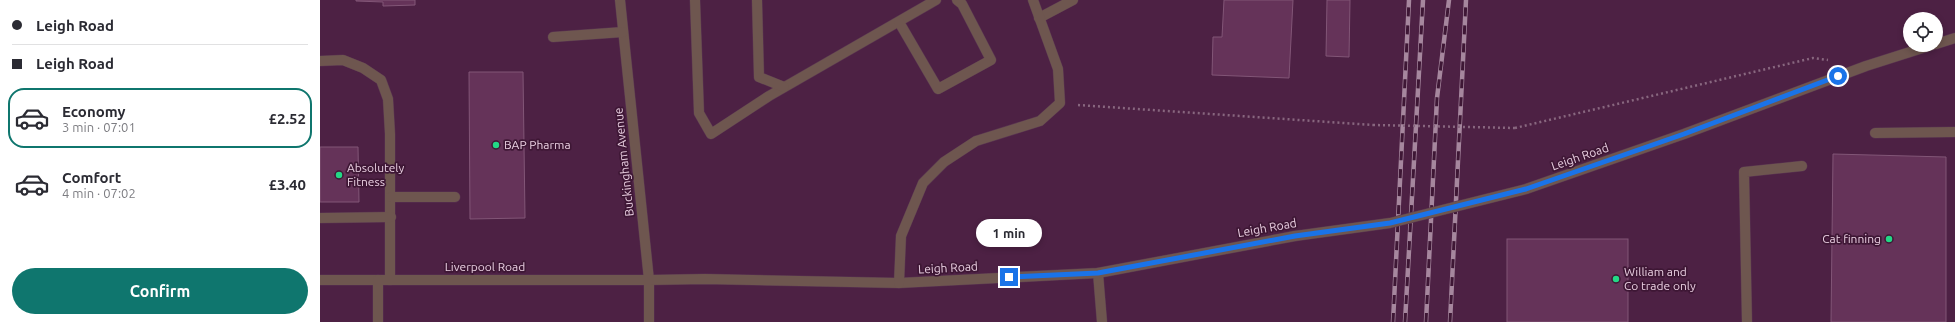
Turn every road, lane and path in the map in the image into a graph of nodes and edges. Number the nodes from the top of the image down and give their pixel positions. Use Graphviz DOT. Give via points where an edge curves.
graph roads {
  1 [pos="620,0"];
  2 [pos="695,0"];
  3 [pos="757,0"];
  4 [pos="936,0"];
  5 [pos="957,0"];
  6 [pos="1033,0"];
  7 [pos="1073,0"];
  8 [pos="1039,18"];
  9 [pos="899,22"];
  10 [pos="623,32"];
  11 [pos="554,37"];
  12 [pos="1955,38"];
  13 [pos="1943,42"];
  14 [pos="1910,52"];
  15 [pos="320,61"];
  16 [pos="1836,61"];
  17 [pos="784,87"];
  18 [pos="1060,104"];
  19 [pos="1955,132"];
  20 [pos="1875,133"];
  21 [pos="1802,166"];
  22 [pos="391,197"];
  23 [pos="455,197"];
  24 [pos="391,217"];
  25 [pos="320,218"];
  26 [pos="1098,273"];
  27 [pos="320,280"];
  28 [pos="378,280"];
  29 [pos="390,280"];
  30 [pos="649,280"];
  31 [pos="899,283"];
  32 [pos="378,322"];
  33 [pos="649,322"];
  34 [pos="1102,322"];
  35 [pos="1747,322"];
  1 -- 10 [label="street, Buckingham Avenue"];
  2 -- 17 [label="street" via="699,113 711,134"];
  3 -- 17 [label="street" via="759,77"];
  4 -- 9 [label="street"];
  5 -- 9 [label="street" via="962,4 991,60 938,89"];
  6 -- 8 [label="street"];
  7 -- 8 [label="street"];
  8 -- 18 [label="street" via="1058,69"];
  9 -- 17 [label="street"];
  10 -- 11 [label="street"];
  10 -- 30 [label="street, Buckingham Avenue"];
  12 -- 13 [label="street"];
  14 -- 26 [label="street, Leigh Road, bridge" via="1526,189 1390,223 1295,236"];
  15 -- 22 [label="street" via="343,60 363,68 381,80 388,99 390,117"];
  16 -- 18 [label="path, bridge" via="1813,58 1515,128 1372,125"];
  18 -- 31 [label="street" via="1040,121 976,142 944,162 923,184 901,236"];
  19 -- 20 [label="street"];
  21 -- 35 [label="street" via="1744,172"];
  22 -- 23 [label="street"];
  22 -- 24 [label="street"];
  24 -- 25 [label="street"];
  24 -- 29 [label="street"];
  26 -- 31 [label="street, Leigh Road"];
  26 -- 34 [label="street"];
  27 -- 28 [label="street, Liverpool Road"];
  28 -- 29 [label="street, Liverpool Road"];
  28 -- 32 [label="street"];
  29 -- 30 [label="street, Liverpool Road"];
  30 -- 31 [label="street, Leigh Road"];
  30 -- 33 [label="street, Buckingham Avenue"];
}
